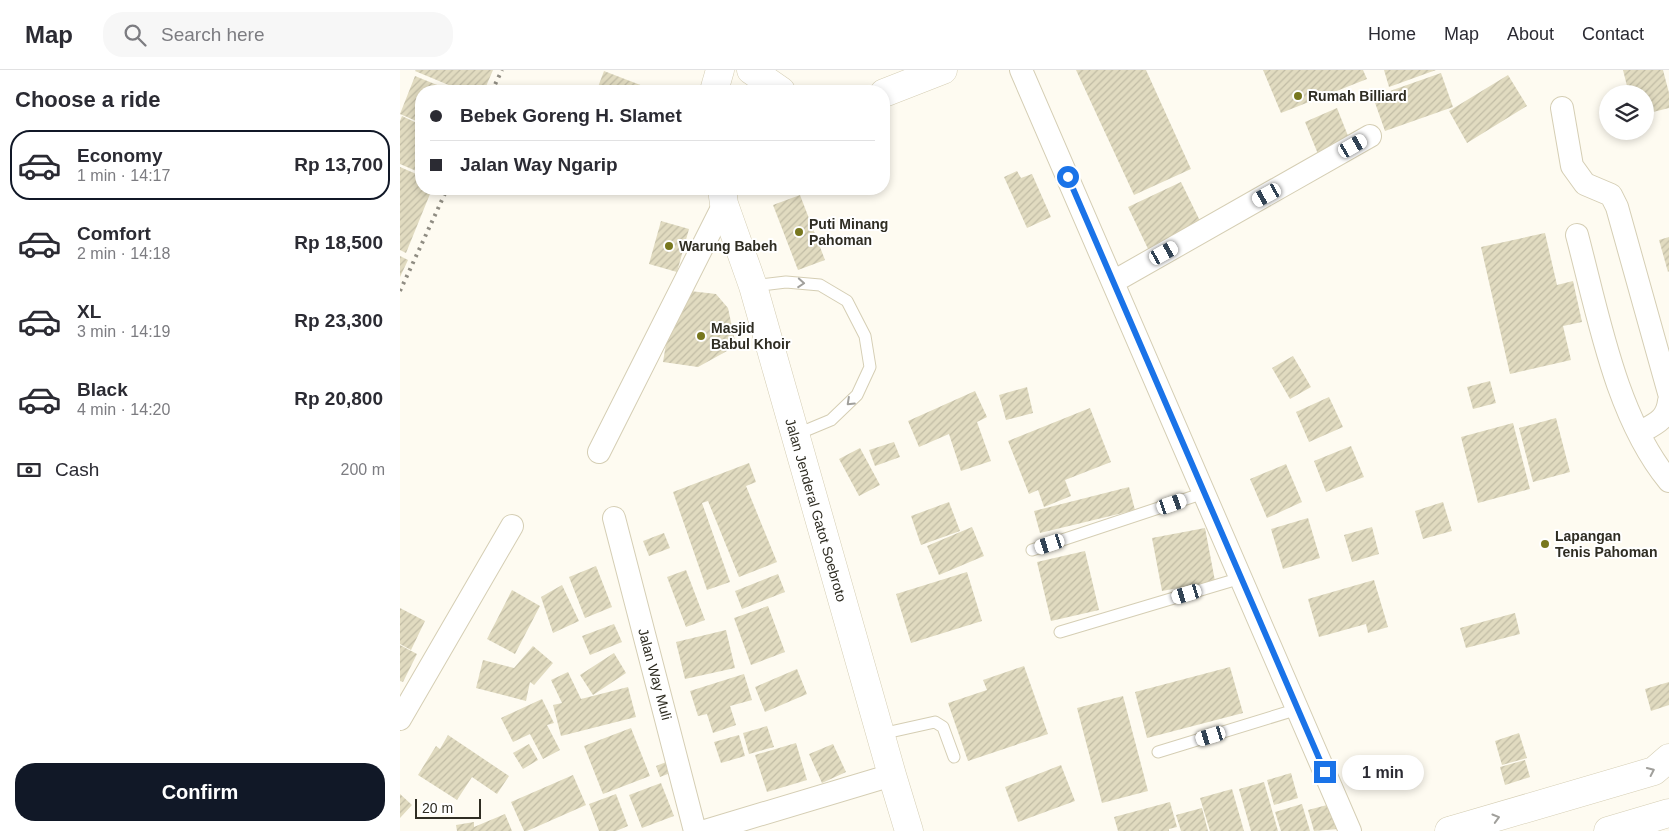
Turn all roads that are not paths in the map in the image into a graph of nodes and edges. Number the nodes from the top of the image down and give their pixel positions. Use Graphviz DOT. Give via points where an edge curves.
graph roads {
  1 [pos="720,70"];
  2 [pos="751,70"];
  3 [pos="943,70"];
  4 [pos="1021,70"];
  5 [pos="716,85"];
  6 [pos="772,85"];
  7 [pos="890,91"];
  8 [pos="1562,108"];
  9 [pos="1370,136"];
  10 [pos="723,196"];
  11 [pos="1577,235"];
  12 [pos="1113,282"];
  13 [pos="752,286"];
  14 [pos="1669,393"];
  15 [pos="1669,401"];
  16 [pos="1639,433"];
  17 [pos="794,435"];
  18 [pos="599,452"];
  19 [pos="1669,481"];
  20 [pos="1204,493"];
  21 [pos="614,518"];
  22 [pos="512,526"];
  23 [pos="1032,550"];
  24 [pos="1241,578"];
  25 [pos="1060,632"];
  26 [pos="1298,709"];
  27 [pos="400,719"];
  28 [pos="881,734"];
  29 [pos="1158,752"];
  30 [pos="954,757"];
  31 [pos="1669,758"];
  32 [pos="892,775"];
  33 [pos="1669,812"];
  34 [pos="695,831"];
  35 [pos="705,831"];
  36 [pos="910,831"];
  37 [pos="1350,831"];
  38 [pos="1451,831"];
  39 [pos="1608,831"];
  1 -- 5 [label="main road"];
  2 -- 6 [label="main road"];
  3 -- 7 [label="main road"];
  4 -- 12 [label="street"];
  8 -- 14 [label="street" via="1572,166 1584,184 1611,195 1617,206"];
  9 -- 12 [label="street"];
  10 -- 13 [label="main road, Jalan Jenderal Gatot Soebroto"];
  10 -- 18 [label="street"];
  11 -- 16 [label="street" via="1606,345"];
  12 -- 20 [label="street"];
  13 -- 17 [label="main road, Jalan Jenderal Gatot Soebroto"];
  13 -- 17 [label="lane, one-way" via="786,282 820,285 847,301 865,336 870,367 857,395 831,420"];
  15 -- 16 [label="street" via="1668,412"];
  16 -- 19 [label="street" via="1657,467"];
  17 -- 28 [label="main road, Jalan Jenderal Gatot Soebroto"];
  20 -- 23 [label="lane"];
  20 -- 24 [label="street"];
  21 -- 34 [label="street, Jalan Way Muli"];
  22 -- 27 [label="street"];
  24 -- 25 [label="lane"];
  24 -- 26 [label="street"];
  26 -- 29 [label="lane"];
  26 -- 37 [label="street"];
  28 -- 30 [label="lane" via="935,722 943,727"];
  28 -- 32 [label="main road, Jalan Jenderal Gatot Soebroto"];
  38 -- 31 [label="main road, one-way" via="1654,771"];
  32 -- 35 [label="street"];
  32 -- 36 [label="main road, Jalan Jenderal Gatot Soebroto"];
  33 -- 39 [label="main road"];
}
